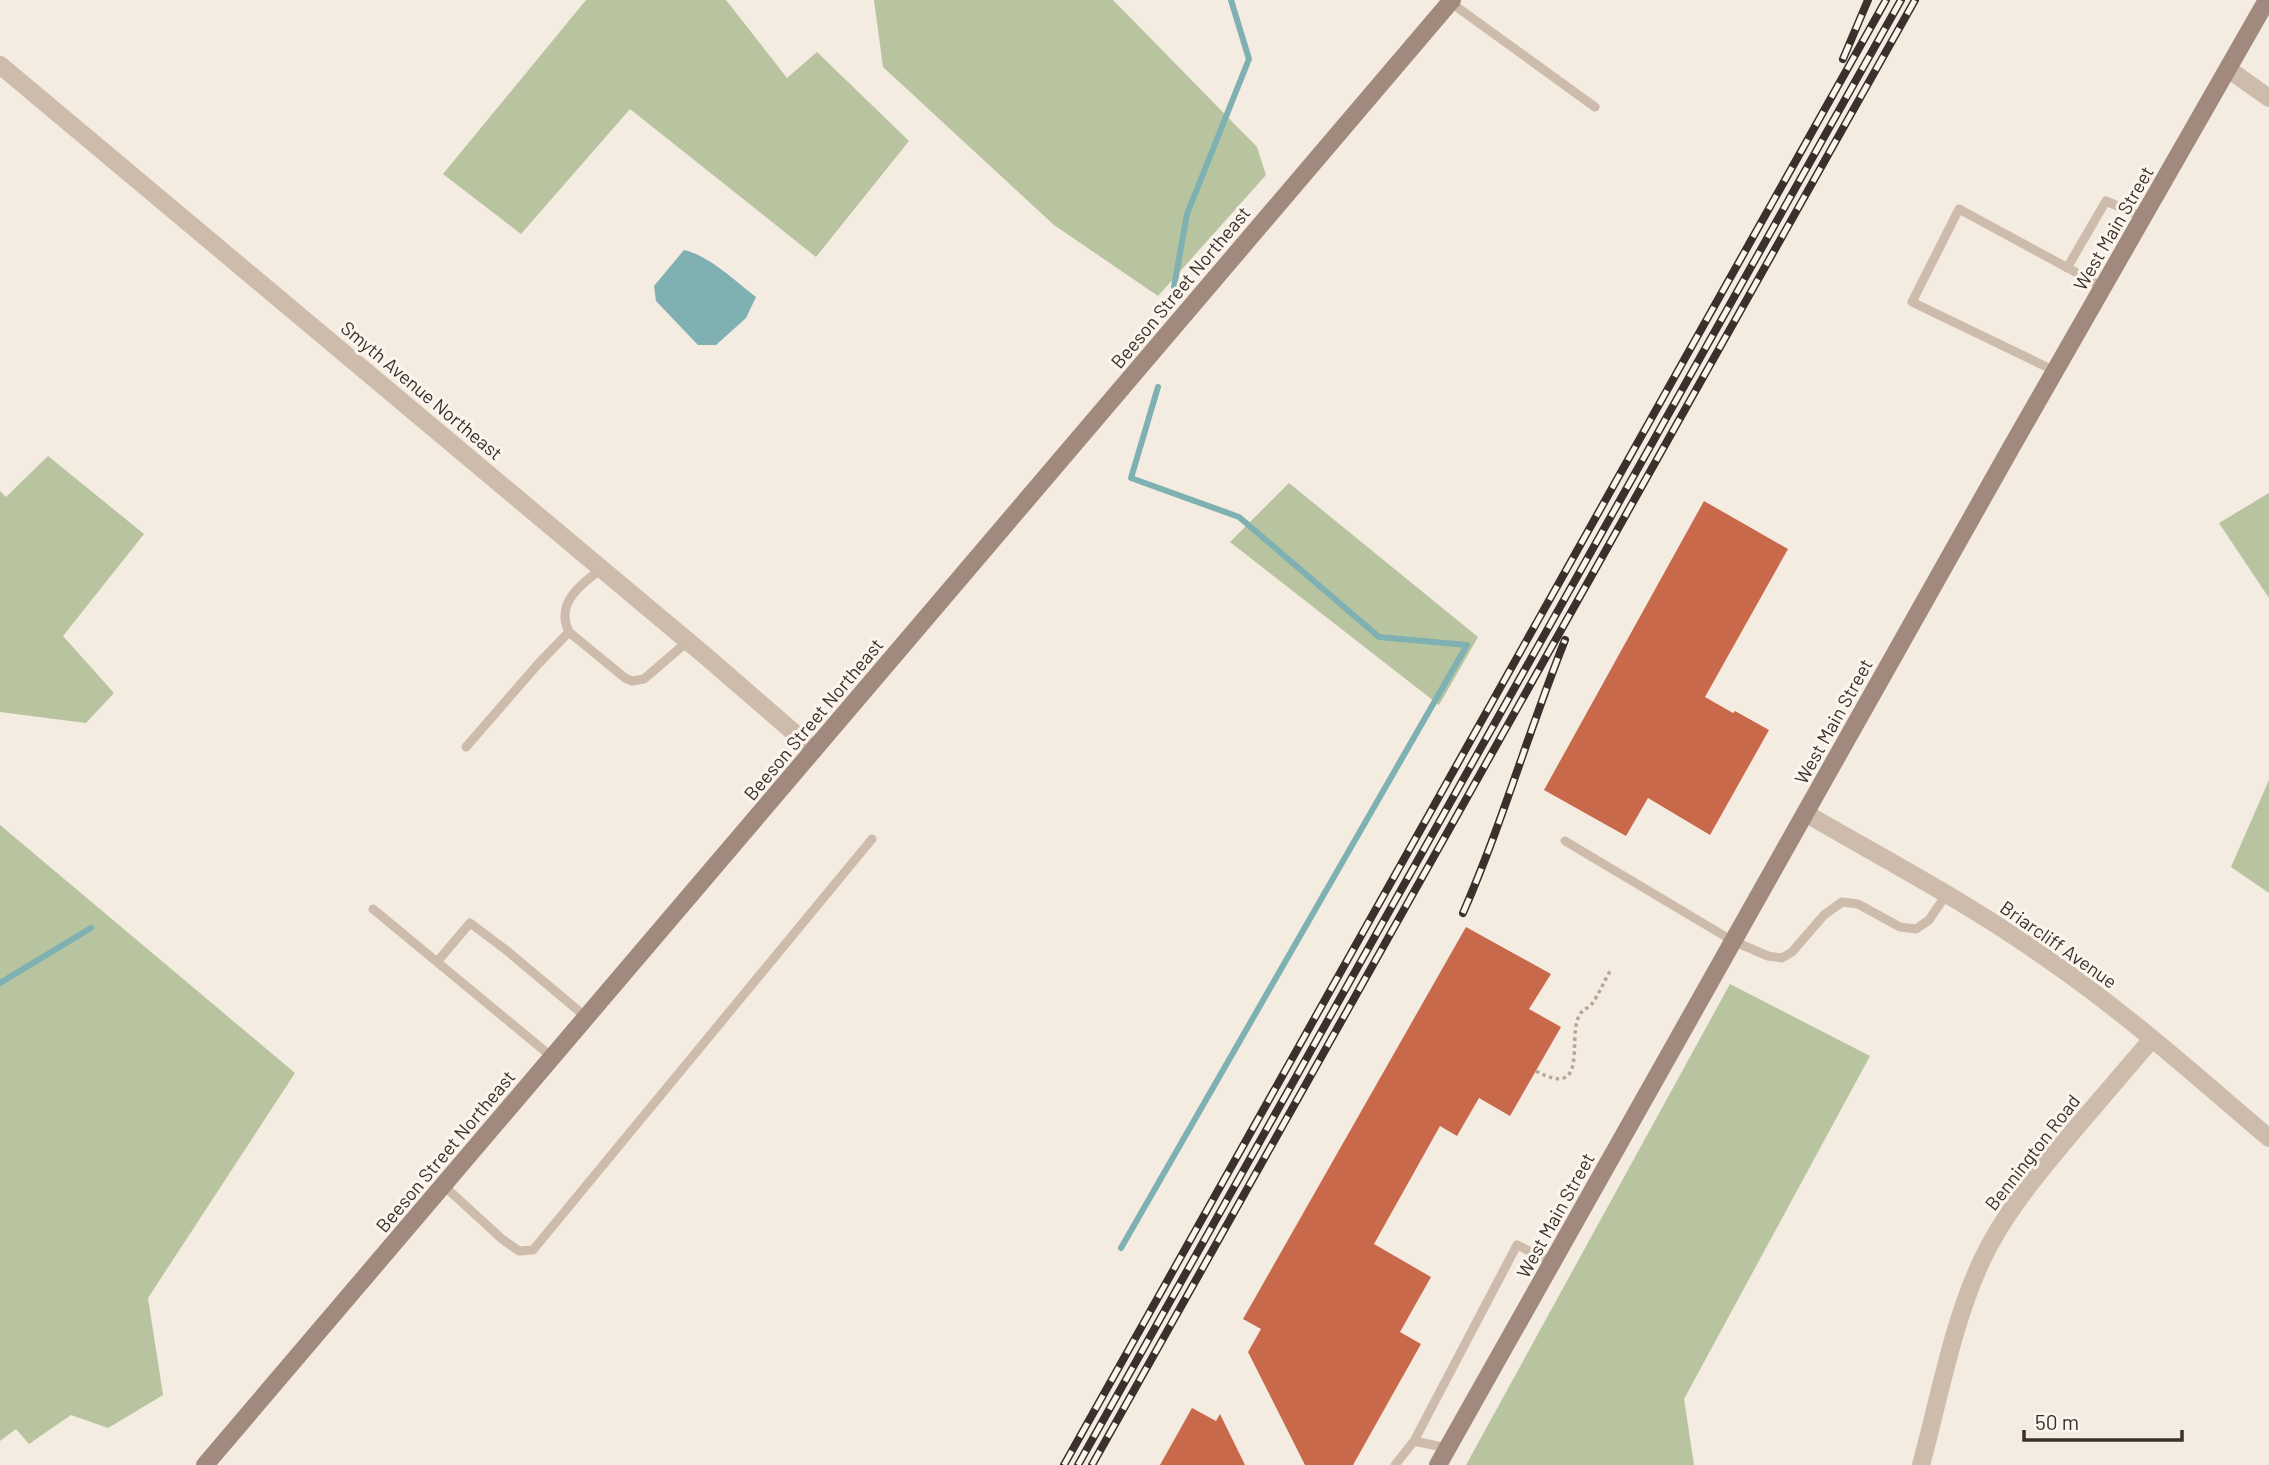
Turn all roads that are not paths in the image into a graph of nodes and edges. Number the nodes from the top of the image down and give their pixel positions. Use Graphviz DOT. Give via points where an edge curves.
graph roads {
  1 [pos="2267,0"];
  2 [pos="1451,1"];
  3 [pos="0,65"];
  4 [pos="2228,69"];
  5 [pos="2269,98"];
  6 [pos="1595,107"];
  7 [pos="2143,217"];
  8 [pos="2067,268"];
  9 [pos="2103,287"];
  10 [pos="2054,371"];
  11 [pos="602,569"];
  12 [pos="569,632"];
  13 [pos="688,641"];
  14 [pos="466,747"];
  15 [pos="814,750"];
  16 [pos="1805,813"];
  17 [pos="872,839"];
  18 [pos="1565,841"];
  19 [pos="1945,895"];
  20 [pos="373,909"];
  21 [pos="1733,941"];
  22 [pos="437,962"];
  23 [pos="586,1017"];
  24 [pos="2152,1039"];
  25 [pos="552,1057"];
  26 [pos="2269,1138"];
  27 [pos="443,1185"];
  28 [pos="1552,1262"];
  29 [pos="1414,1441"];
  30 [pos="1447,1448"];
  31 [pos="205,1465"];
  32 [pos="1395,1465"];
  33 [pos="1438,1465"];
  34 [pos="1921,1465"];
  1 -- 4 [label="street, West Main Street"];
  2 -- 6 [label="lane"];
  2 -- 15 [label="street, Beeson Street Northeast"];
  3 -- 11 [label="street, Smyth Avenue Northeast"];
  4 -- 5 [label="street"];
  4 -- 7 [label="street, West Main Street"];
  7 -- 8 [label="lane" via="2106,201"];
  7 -- 9 [label="street, West Main Street"];
  8 -- 9 [label="lane"];
  8 -- 10 [label="lane" via="1959,209 1912,302"];
  9 -- 10 [label="street, West Main Street"];
  10 -- 16 [label="street, West Main Street"];
  11 -- 12 [label="lane" via="575,592 564,612"];
  11 -- 13 [label="street, Smyth Avenue Northeast"];
  12 -- 13 [label="lane" via="632,681 644,679"];
  12 -- 14 [label="lane"];
  13 -- 15 [label="street, Smyth Avenue Northeast"];
  15 -- 23 [label="street, Beeson Street Northeast"];
  16 -- 19 [label="street, Briarcliff Avenue"];
  16 -- 21 [label="street, West Main Street"];
  17 -- 27 [label="lane" via="533,1250 519,1251 502,1239"];
  18 -- 21 [label="lane"];
  19 -- 21 [label="lane" via="1929,920 1916,929 1900,927 1858,904 1842,902 1782,958"];
  19 -- 24 [label="street, Briarcliff Avenue" via="2047,958"];
  20 -- 22 [label="lane"];
  21 -- 28 [label="street, West Main Street"];
  22 -- 23 [label="lane" via="470,923"];
  22 -- 25 [label="lane"];
  23 -- 25 [label="street, Beeson Street Northeast"];
  24 -- 26 [label="street, Briarcliff Avenue"];
  24 -- 34 [label="street, Bennington Road" via="2018,1200 1983,1258 1953,1344"];
  25 -- 27 [label="street, Beeson Street Northeast"];
  27 -- 31 [label="street, Beeson Street Northeast"];
  28 -- 29 [label="lane" via="1517,1245"];
  28 -- 30 [label="street, West Main Street"];
  29 -- 30 [label="lane"];
  29 -- 32 [label="lane"];
  30 -- 33 [label="street, West Main Street"];
}
